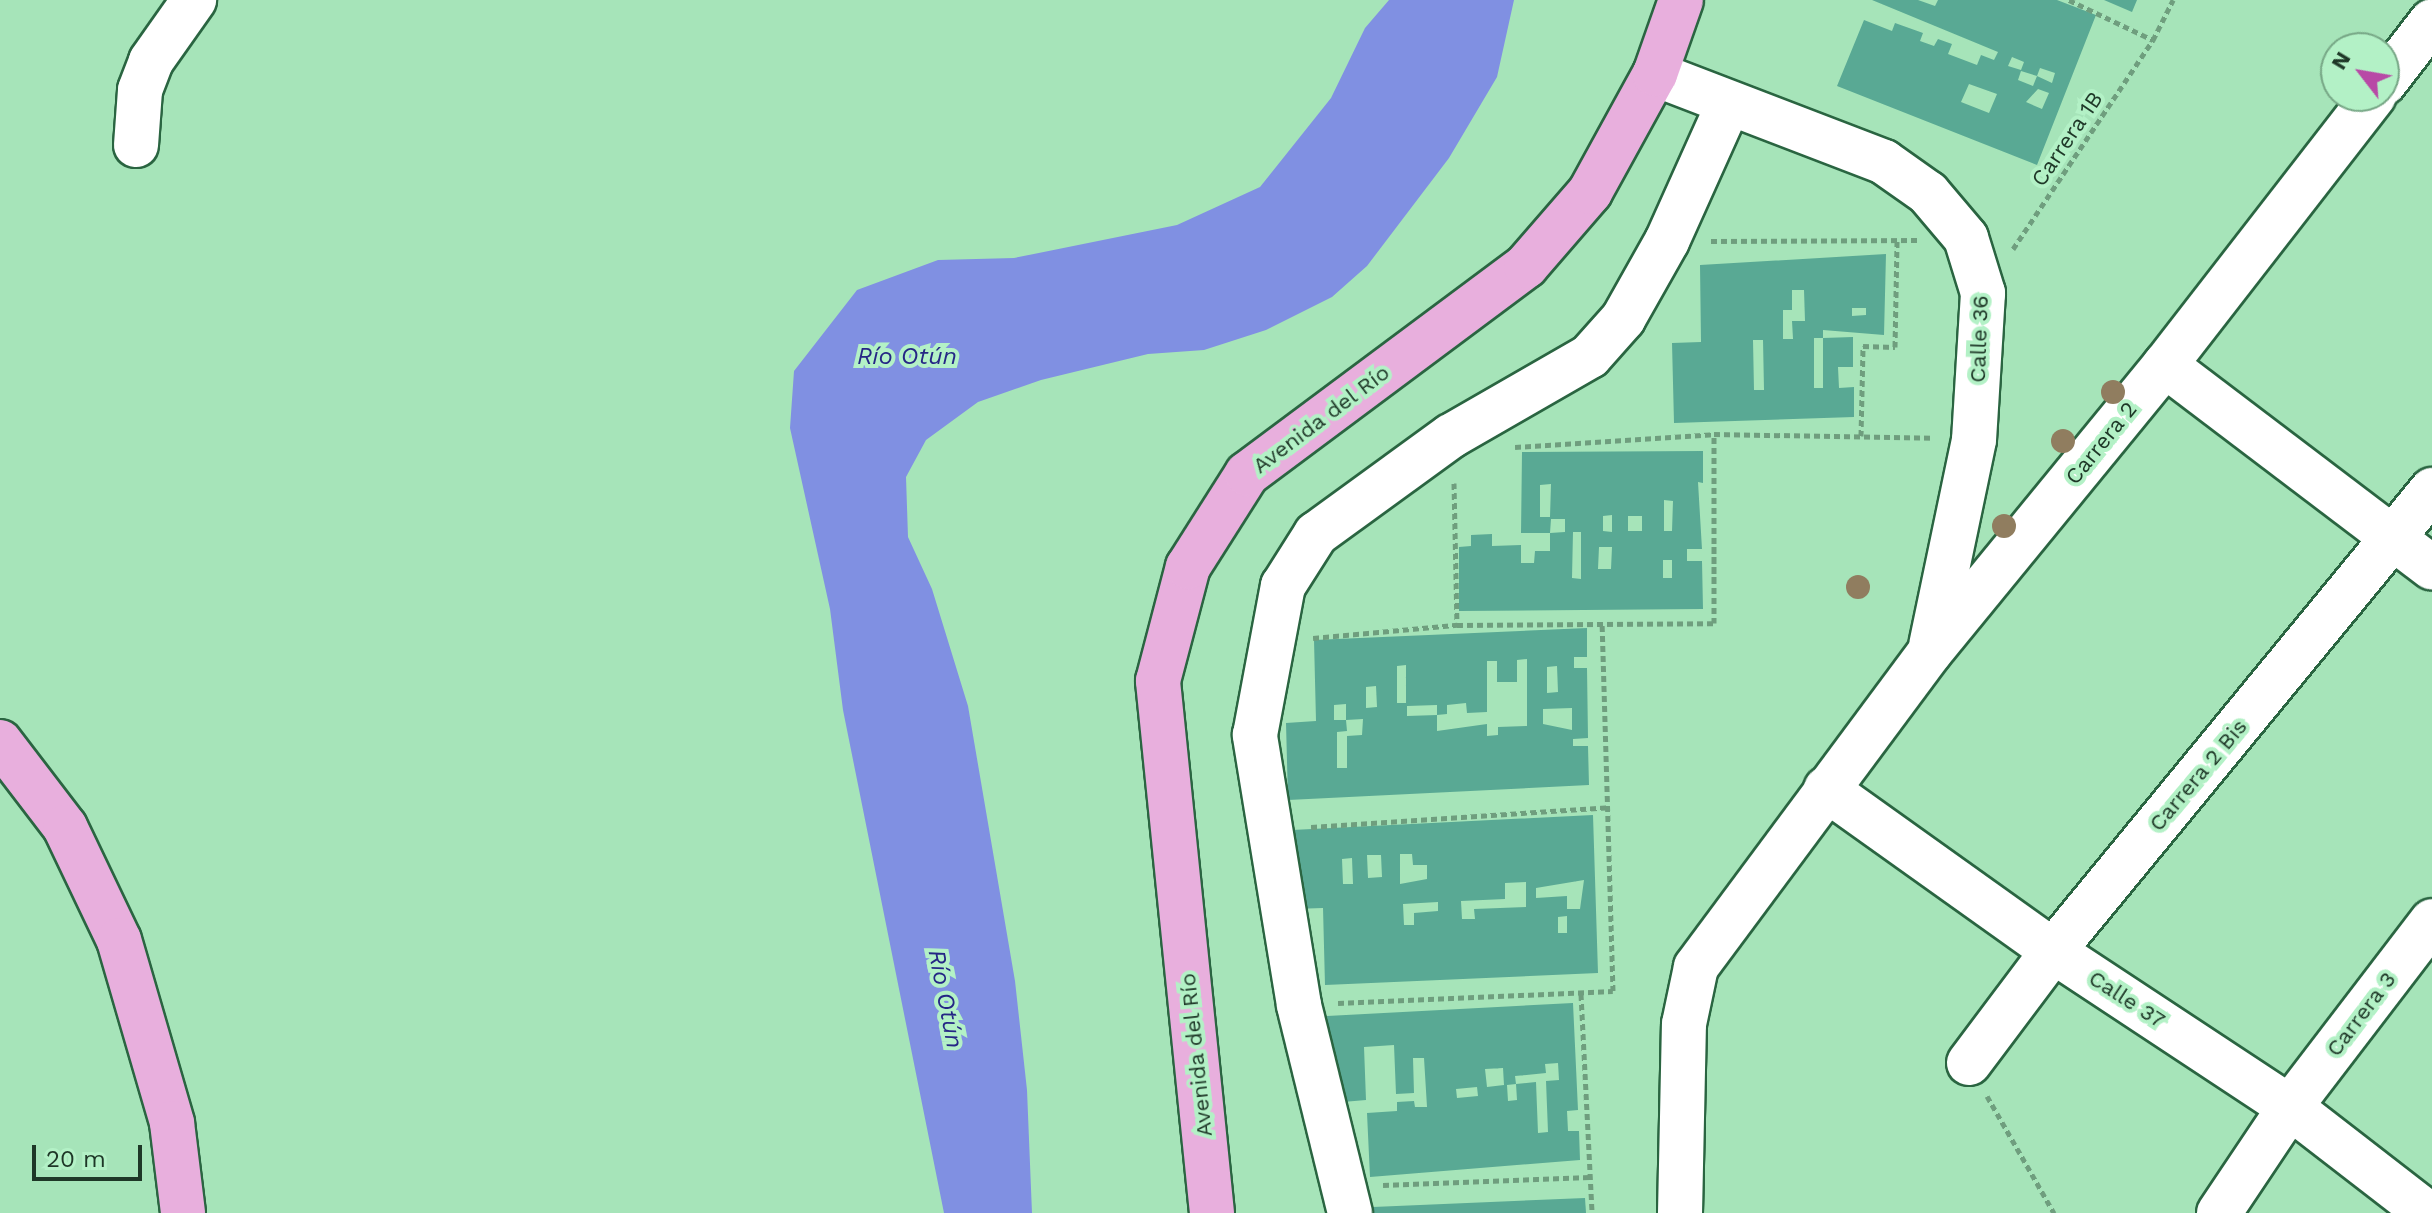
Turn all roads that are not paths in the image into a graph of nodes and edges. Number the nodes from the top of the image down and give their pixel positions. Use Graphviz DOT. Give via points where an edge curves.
graph roads {
  1 [pos="194,0"];
  2 [pos="1681,0"];
  3 [pos="2432,21"];
  4 [pos="2400,62"];
  5 [pos="1655,74"];
  6 [pos="1729,103"];
  7 [pos="2362,112"];
  8 [pos="136,145"];
  9 [pos="2165,365"];
  10 [pos="2432,490"];
  11 [pos="2393,539"];
  12 [pos="2432,568"];
  13 [pos="1930,652"];
  14 [pos="0,742"];
  15 [pos="1826,789"];
  16 [pos="2432,921"];
  17 [pos="2053,951"];
  18 [pos="1969,1063"];
  19 [pos="2290,1107"];
  20 [pos="1347,1200"];
  21 [pos="183,1213"];
  22 [pos="1212,1213"];
  23 [pos="1680,1213"];
  24 [pos="2219,1213"];
  25 [pos="2427,1213"];
  1 -- 8 [label="street" via="151,61 140,90"];
  2 -- 5 [label="main road, Avenida del Río"];
  3 -- 4 [label="street"];
  5 -- 6 [label="street, Calle 36"];
  5 -- 22 [label="main road, Avenida del Río" via="1590,192 1526,266 1247,474 1188,567 1158,681"];
  6 -- 13 [label="street, Calle 36" via="1884,162 1928,193 1966,238 1983,293 1974,440"];
  6 -- 20 [label="street" via="1667,241 1623,319 1590,356 1451,436 1316,534 1283,586 1255,735 1299,1005"];
  7 -- 9 [label="street, Carrera 2"];
  9 -- 11 [label="street"];
  9 -- 13 [label="street, Carrera 2"];
  10 -- 11 [label="street, Carrera 2 Bis"];
  11 -- 12 [label="street"];
  11 -- 17 [label="street, Carrera 2 Bis"];
  13 -- 15 [label="street, Carrera 2"];
  14 -- 21 [label="main road" via="65,827 119,940 172,1123"];
  15 -- 17 [label="street, Calle 37"];
  15 -- 23 [label="street, Carrera 2" via="1696,967 1684,1024"];
  16 -- 19 [label="street, Carrera 3"];
  17 -- 18 [label="street, Carrera 2 Bis"];
  17 -- 19 [label="street, Calle 37"];
  19 -- 24 [label="street, Carrera 3"];
  19 -- 25 [label="street, Calle 37"];
}
